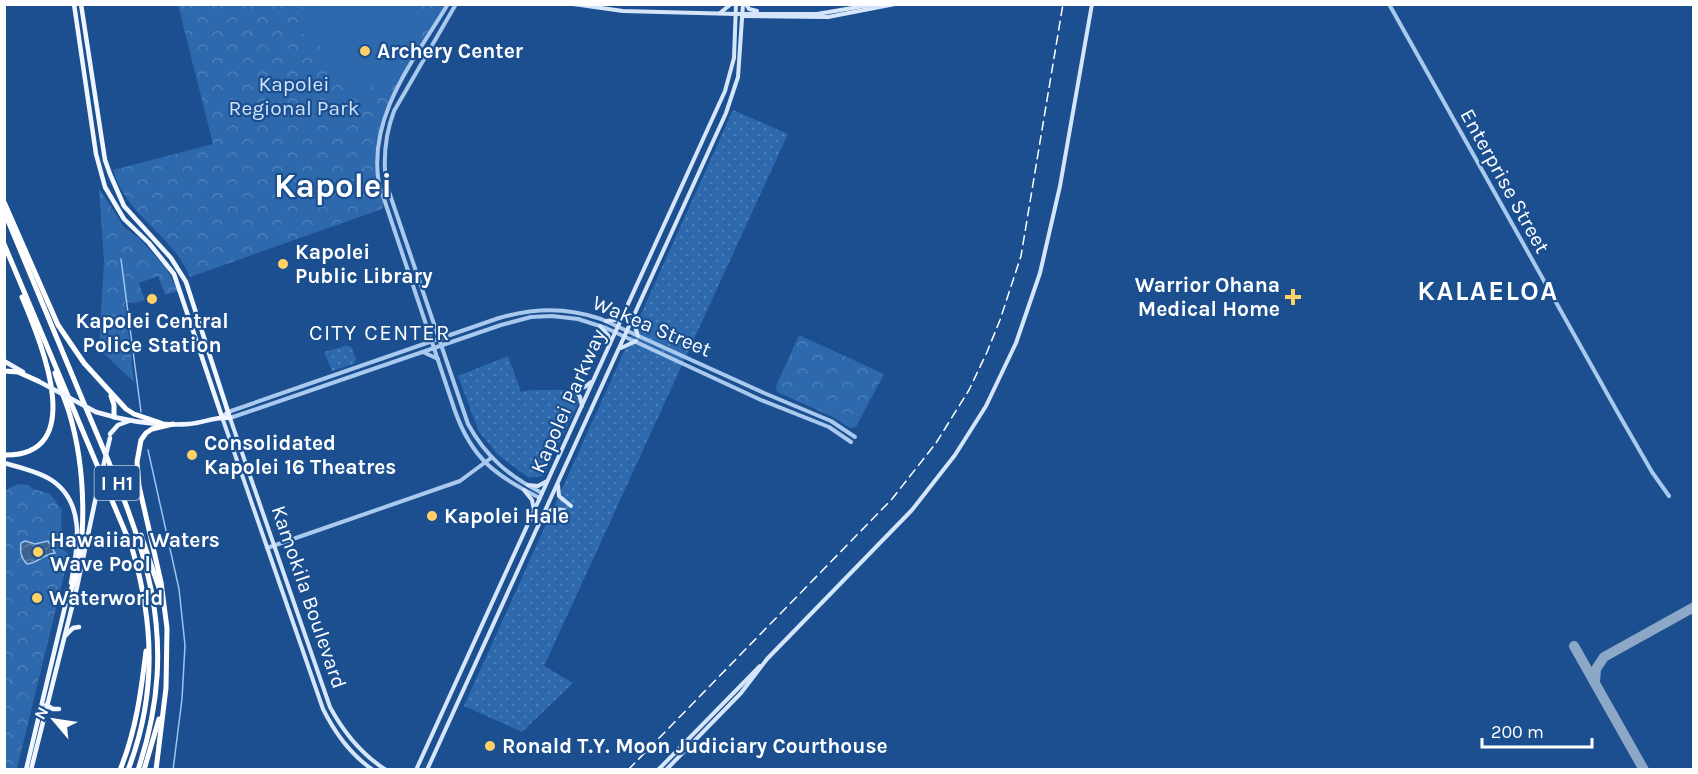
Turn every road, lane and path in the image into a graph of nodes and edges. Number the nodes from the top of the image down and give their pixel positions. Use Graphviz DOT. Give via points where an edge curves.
graph roads {
  1 [pos="74,4"];
  2 [pos="81,4"];
  3 [pos="448,4"];
  4 [pos="456,4"];
  5 [pos="573,4"];
  6 [pos="731,4"];
  7 [pos="736,4"];
  8 [pos="745,4"];
  9 [pos="876,4"];
  10 [pos="895,4"];
  11 [pos="1092,4"];
  12 [pos="1389,4"];
  13 [pos="767,13"];
  14 [pos="719,14"];
  15 [pos="736,14"];
  16 [pos="743,14"];
  17 [pos="4,202"];
  18 [pos="4,211"];
  19 [pos="4,244"];
  20 [pos="4,250"];
  21 [pos="624,315"];
  22 [pos="633,318"];
  23 [pos="606,321"];
  24 [pos="600,326"];
  25 [pos="618,327"];
  26 [pos="427,328"];
  27 [pos="435,328"];
  28 [pos="627,331"];
  29 [pos="616,332"];
  30 [pos="450,335"];
  31 [pos="625,336"];
  32 [pos="44,337"];
  33 [pos="438,339"];
  34 [pos="638,339"];
  35 [pos="431,341"];
  36 [pos="454,341"];
  37 [pos="420,345"];
  38 [pos="441,345"];
  39 [pos="610,345"];
  40 [pos="434,348"];
  41 [pos="618,351"];
  42 [pos="423,352"];
  43 [pos="445,358"];
  44 [pos="438,359"];
  45 [pos="4,361"];
  46 [pos="4,371"];
  47 [pos="594,380"];
  48 [pos="38,381"];
  49 [pos="107,389"];
  50 [pos="587,394"];
  51 [pos="596,398"];
  52 [pos="582,406"];
  53 [pos="229,415"];
  54 [pos="114,417"];
  55 [pos="222,417"];
  56 [pos="134,420"];
  57 [pos="161,423"];
  58 [pos="173,424"];
  59 [pos="110,436"];
  60 [pos="855,437"];
  61 [pos="851,442"];
  62 [pos="4,455"];
  63 [pos="491,458"];
  64 [pos="4,463"];
  65 [pos="485,463"];
  66 [pos="112,468"];
  67 [pos="548,480"];
  68 [pos="558,482"];
  69 [pos="528,485"];
  70 [pos="524,490"];
  71 [pos="541,495"];
  72 [pos="1669,496"];
  73 [pos="551,497"];
  74 [pos="549,502"];
  75 [pos="571,506"];
  76 [pos="564,510"];
  77 [pos="534,512"];
  78 [pos="543,516"];
  79 [pos="274,545"];
  80 [pos="267,548"];
  81 [pos="68,598"];
  82 [pos="70,616"];
  83 [pos="149,629"];
  84 [pos="65,637"];
  85 [pos="168,643"];
  86 [pos="474,643"];
  87 [pos="483,648"];
  88 [pos="767,659"];
  89 [pos="166,688"];
  90 [pos="50,696"];
  91 [pos="44,697"];
  92 [pos="50,708"];
  93 [pos="26,770"];
  94 [pos="31,770"];
  95 [pos="120,770"];
  96 [pos="128,770"];
  97 [pos="138,770"];
  98 [pos="144,770"];
  99 [pos="156,770"];
  100 [pos="373,770"];
  101 [pos="386,770"];
  102 [pos="416,770"];
  103 [pos="427,770"];
  104 [pos="658,770"];
  105 [pos="666,770"];
  1 -- 55 [label="main road, Kamokila Boulevard" via="101,175 110,198 133,230 174,274"];
  2 -- 53 [label="main road, Kamokila Boulevard" via="108,168 124,206 171,258 186,282"];
  3 -- 26 [label="street" via="389,102 377,151 381,191"];
  4 -- 27 [label="street" via="398,103 388,129 384,156 390,198"];
  5 -- 14 [label="main road" via="623,11"];
  6 -- 14 [label="main road"];
  7 -- 15 [label="main road, Kapolei Parkway"];
  8 -- 13 [label="main road"];
  8 -- 16 [label="main road, Kapolei Parkway"];
  9 -- 13 [label="main road" via="829,13"];
  10 -- 16 [label="main road" via="828,17"];
  11 -- 88 [label="main road" via="1060,186 1041,267 1026,318 995,389 966,440 921,500"];
  12 -- 72 [label="street, Enterprise Street" via="1618,413"];
  13 -- 16 [label="main road"];
  14 -- 15 [label="main road"];
  15 -- 16 [label="main road"];
  15 -- 21 [label="main road, Kapolei Parkway" via="734,58 725,91"];
  16 -- 22 [label="main road, Kapolei Parkway" via="740,64 731,102"];
  17 -- 49 [label="highway" via="58,326"];
  18 -- 66 [label="highway, I H1"];
  19 -- 32 [label="highway, I H1"];
  20 -- 62 [label="highway" via="38,336 54,409 51,427 40,442 21,453"];
  21 -- 23 [label="main road"];
  21 -- 25 [label="main road, Kapolei Parkway"];
  22 -- 28 [label="main road, Kapolei Parkway"];
  22 -- 34 [label="main road"];
  23 -- 25 [label="street, Wakea Street"];
  23 -- 30 [label="street, Wakea Street" via="573,312 539,309"];
  24 -- 29 [label="street, Wakea Street"];
  24 -- 36 [label="street, Wakea Street" via="568,318 531,317"];
  24 -- 39 [label="main road"];
  25 -- 28 [label="street, Wakea Street"];
  25 -- 29 [label="main road, Kapolei Parkway"];
  26 -- 35 [label="street"];
  26 -- 37 [label="street"];
  27 -- 30 [label="street"];
  27 -- 33 [label="street"];
  28 -- 31 [label="main road, Kapolei Parkway"];
  28 -- 34 [label="street, Wakea Street"];
  29 -- 31 [label="street, Wakea Street"];
  29 -- 39 [label="main road, Kapolei Parkway"];
  30 -- 33 [label="street, Wakea Street"];
  31 -- 34 [label="street, Wakea Street"];
  31 -- 41 [label="main road, Kapolei Parkway"];
  32 -- 81 [label="highway" via="69,411 81,471 82,533"];
  32 -- 83 [label="highway, I H1" via="132,548"];
  33 -- 35 [label="street, Wakea Street"];
  33 -- 38 [label="street"];
  34 -- 41 [label="main road"];
  34 -- 60 [label="street, Wakea Street" via="831,421"];
  34 -- 61 [label="street, Wakea Street" via="761,400 829,427"];
  35 -- 37 [label="street, Wakea Street"];
  35 -- 40 [label="street"];
  36 -- 38 [label="street, Wakea Street"];
  36 -- 43 [label="street"];
  37 -- 53 [label="street, Wakea Street"];
  38 -- 40 [label="street, Wakea Street"];
  38 -- 43 [label="street"];
  39 -- 47 [label="main road, Kapolei Parkway"];
  40 -- 42 [label="street, Wakea Street"];
  40 -- 44 [label="street"];
  41 -- 51 [label="main road, Kapolei Parkway"];
  42 -- 44 [label="street"];
  42 -- 53 [label="street, Wakea Street"];
  43 -- 63 [label="street" via="468,424"];
  44 -- 65 [label="street" via="462,428"];
  45 -- 48 [label="main road, Wakea Street"];
  46 -- 48 [label="highway"];
  47 -- 50 [label="main road, Kapolei Parkway"];
  47 -- 52 [label="main road" via="585,387 574,388"];
  48 -- 54 [label="main road, Wakea Street, bridge" via="96,412"];
  49 -- 54 [label="highway"];
  49 -- 57 [label="highway" via="129,412"];
  50 -- 51 [label="main road"];
  50 -- 52 [label="main road, Kapolei Parkway"];
  51 -- 68 [label="main road, Kapolei Parkway"];
  52 -- 67 [label="main road, Kapolei Parkway"];
  53 -- 55 [label="main road, Wakea Street"];
  53 -- 79 [label="main road, Kamokila Boulevard"];
  54 -- 56 [label="main road, Wakea Street"];
  54 -- 59 [label="main road"];
  55 -- 58 [label="main road, Wakea Street"];
  55 -- 80 [label="main road, Kamokila Boulevard"];
  56 -- 57 [label="main road, Wakea Street"];
  56 -- 59 [label="main road" via="118,424"];
  57 -- 58 [label="main road, Wakea Street"];
  58 -- 85 [label="highway" via="146,433 136,462 161,582"];
  59 -- 82 [label="main road, bridge"];
  63 -- 65 [label="street"];
  63 -- 69 [label="street"];
  64 -- 81 [label="main road" via="49,478 71,502 78,535"];
  65 -- 70 [label="street"];
  65 -- 79 [label="street" via="460,481"];
  66 -- 85 [label="highway" via="154,569"];
  66 -- 97 [label="highway, I H1" via="145,559 157,622 156,699"];
  67 -- 69 [label="main road" via="538,486"];
  67 -- 71 [label="main road, Kapolei Parkway"];
  68 -- 73 [label="main road, Kapolei Parkway"];
  68 -- 75 [label="main road" via="560,496"];
  69 -- 71 [label="street"];
  70 -- 71 [label="street"];
  70 -- 77 [label="main road" via="532,500"];
  71 -- 73 [label="main road"];
  71 -- 74 [label="main road"];
  71 -- 77 [label="main road, Kapolei Parkway"];
  73 -- 74 [label="main road, Kapolei Parkway"];
  74 -- 78 [label="main road, Kapolei Parkway"];
  76 -- 78 [label="main road" via="553,509"];
  77 -- 86 [label="main road, Kapolei Parkway"];
  78 -- 87 [label="main road, Kapolei Parkway"];
  79 -- 80 [label="street"];
  79 -- 101 [label="main road, Kamokila Boulevard" via="330,707 355,744"];
  80 -- 100 [label="main road, Kamokila Boulevard" via="323,709 342,740"];
  81 -- 91 [label="main road"];
  82 -- 84 [label="main road"];
  82 -- 84 [label="main road" via="79,627"];
  83 -- 95 [label="highway" via="142,692"];
  83 -- 96 [label="highway, I H1" via="144,715"];
  84 -- 90 [label="main road"];
  85 -- 89 [label="highway"];
  86 -- 87 [label="main road"];
  86 -- 102 [label="main road, Kapolei Parkway"];
  87 -- 103 [label="main road, Kapolei Parkway"];
  88 -- 104 [label="main road"];
  88 -- 105 [label="main road" via="741,693"];
  89 -- 98 [label="highway"];
  89 -- 99 [label="highway"];
  90 -- 92 [label="main road"];
  90 -- 92 [label="main road" via="59,709"];
  91 -- 92 [label="main road"];
  91 -- 93 [label="main road"];
  92 -- 94 [label="main road"];
}
